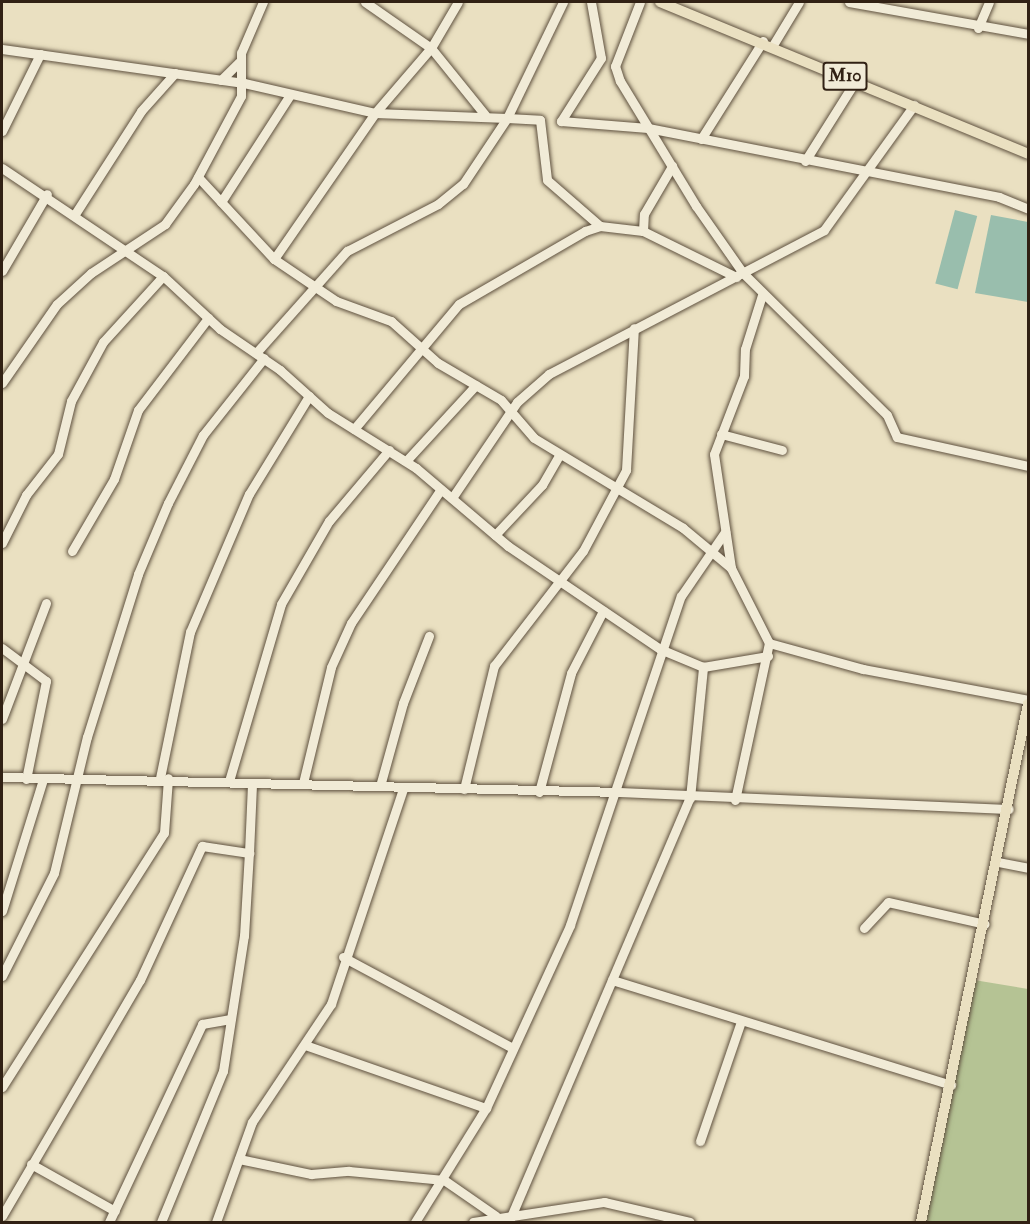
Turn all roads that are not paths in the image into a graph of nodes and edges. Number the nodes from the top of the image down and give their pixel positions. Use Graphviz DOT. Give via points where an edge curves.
graph roads {
  1 [pos="263,2"];
  2 [pos="365,2"];
  3 [pos="458,2"];
  4 [pos="563,2"];
  5 [pos="591,2"];
  6 [pos="640,2"];
  7 [pos="660,2"];
  8 [pos="799,2"];
  9 [pos="849,2"];
  10 [pos="989,2"];
  11 [pos="894,5"];
  12 [pos="978,28"];
  13 [pos="1029,34"];
  14 [pos="768,43"];
  15 [pos="432,48"];
  16 [pos="2,49"];
  17 [pos="40,54"];
  18 [pos="601,58"];
  19 [pos="239,63"];
  20 [pos="615,66"];
  21 [pos="175,73"];
  22 [pos="221,80"];
  23 [pos="856,80"];
  24 [pos="244,83"];
  25 [pos="290,95"];
  26 [pos="914,105"];
  27 [pos="375,113"];
  28 [pos="485,115"];
  29 [pos="507,118"];
  30 [pos="540,120"];
  31 [pos="561,121"];
  32 [pos="648,128"];
  33 [pos="2,131"];
  34 [pos="701,138"];
  35 [pos="1029,154"];
  36 [pos="805,161"];
  37 [pos="672,166"];
  38 [pos="2,168"];
  39 [pos="865,173"];
  40 [pos="198,177"];
  41 [pos="47,194"];
  42 [pos="221,202"];
  43 [pos="1029,209"];
  44 [pos="75,214"];
  45 [pos="600,226"];
  46 [pos="643,231"];
  47 [pos="123,252"];
  48 [pos="274,259"];
  49 [pos="2,272"];
  50 [pos="740,275"];
  51 [pos="163,276"];
  52 [pos="314,285"];
  53 [pos="762,295"];
  54 [pos="208,318"];
  55 [pos="634,328"];
  56 [pos="422,349"];
  57 [pos="260,356"];
  58 [pos="2,383"];
  59 [pos="476,385"];
  60 [pos="309,396"];
  61 [pos="512,411"];
  62 [pos="354,429"];
  63 [pos="721,434"];
  64 [pos="389,450"];
  65 [pos="782,450"];
  66 [pos="560,456"];
  67 [pos="406,461"];
  68 [pos="1029,466"];
  69 [pos="441,489"];
  70 [pos="617,492"];
  71 [pos="452,498"];
  72 [pos="724,532"];
  73 [pos="495,535"];
  74 [pos="2,543"];
  75 [pos="710,549"];
  76 [pos="72,551"];
  77 [pos="731,568"];
  78 [pos="561,583"];
  79 [pos="46,603"];
  80 [pos="603,611"];
  81 [pos="429,636"];
  82 [pos="769,643"];
  83 [pos="2,648"];
  84 [pos="660,649"];
  85 [pos="768,656"];
  86 [pos="21,661"];
  87 [pos="703,667"];
  88 [pos="1029,702"];
  89 [pos="2,719"];
  90 [pos="2,777"];
  91 [pos="75,777"];
  92 [pos="164,778"];
  93 [pos="27,779"];
  94 [pos="43,779"];
  95 [pos="229,781"];
  96 [pos="252,783"];
  97 [pos="303,783"];
  98 [pos="380,786"];
  99 [pos="403,789"];
  100 [pos="464,789"];
  101 [pos="539,792"];
  102 [pos="618,792"];
  103 [pos="690,798"];
  104 [pos="735,800"];
  105 [pos="1009,809"];
  106 [pos="249,854"];
  107 [pos="998,862"];
  108 [pos="1029,868"];
  109 [pos="2,911"];
  110 [pos="986,924"];
  111 [pos="864,928"];
  112 [pos="343,957"];
  113 [pos="2,976"];
  114 [pos="612,980"];
  115 [pos="231,1019"];
  116 [pos="741,1021"];
  117 [pos="305,1045"];
  118 [pos="513,1048"];
  119 [pos="951,1085"];
  120 [pos="2,1087"];
  121 [pos="486,1108"];
  122 [pos="700,1141"];
  123 [pos="239,1159"];
  124 [pos="31,1164"];
  125 [pos="444,1180"];
  126 [pos="115,1211"];
  127 [pos="2,1216"];
  128 [pos="496,1216"];
  129 [pos="516,1220"];
  130 [pos="109,1222"];
  131 [pos="161,1222"];
  132 [pos="216,1222"];
  133 [pos="415,1222"];
  134 [pos="473,1222"];
  135 [pos="690,1222"];
  136 [pos="921,1222"];
  1 -- 19 [label="street"];
  2 -- 15 [label="street"];
  3 -- 15 [label="street"];
  4 -- 29 [label="street"];
  5 -- 18 [label="street"];
  6 -- 20 [label="street"];
  7 -- 14 [label="main road, M10"];
  8 -- 14 [label="street"];
  9 -- 11 [label="street"];
  10 -- 12 [label="street"];
  11 -- 12 [label="street"];
  12 -- 13 [label="street"];
  14 -- 23 [label="main road, M10"];
  14 -- 34 [label="street"];
  15 -- 27 [label="street"];
  15 -- 28 [label="street"];
  16 -- 17 [label="street"];
  17 -- 21 [label="street"];
  17 -- 33 [label="street"];
  18 -- 20 [label="street"];
  18 -- 31 [label="street"];
  19 -- 22 [label="street"];
  19 -- 24 [label="street"];
  20 -- 32 [label="street"];
  21 -- 22 [label="street"];
  21 -- 44 [label="street" via="141,111"];
  22 -- 24 [label="street"];
  23 -- 26 [label="main road, M10"];
  23 -- 36 [label="street"];
  24 -- 25 [label="street"];
  24 -- 40 [label="street" via="224,134"];
  25 -- 27 [label="street"];
  25 -- 42 [label="street"];
  26 -- 35 [label="main road, M10"];
  26 -- 39 [label="street"];
  27 -- 28 [label="street"];
  27 -- 48 [label="street"];
  28 -- 29 [label="street"];
  29 -- 30 [label="street"];
  29 -- 52 [label="street" via="463,184 438,204 347,251"];
  30 -- 31 [label="street"];
  30 -- 45 [label="street" via="547,180"];
  31 -- 32 [label="street"];
  32 -- 34 [label="street"];
  32 -- 37 [label="street"];
  34 -- 36 [label="street"];
  36 -- 39 [label="street"];
  37 -- 46 [label="street" via="644,214"];
  37 -- 50 [label="street"];
  38 -- 41 [label="street"];
  39 -- 43 [label="street" via="999,197"];
  39 -- 50 [label="street" via="824,230"];
  40 -- 42 [label="street"];
  40 -- 47 [label="street" via="165,224"];
  41 -- 44 [label="street"];
  41 -- 49 [label="street"];
  42 -- 48 [label="street"];
  44 -- 47 [label="street"];
  45 -- 46 [label="street"];
  45 -- 56 [label="street" via="482,288 459,304"];
  46 -- 50 [label="street"];
  47 -- 51 [label="street"];
  47 -- 58 [label="street" via="57,304"];
  48 -- 52 [label="street"];
  50 -- 53 [label="street"];
  50 -- 55 [label="street"];
  51 -- 54 [label="street"];
  51 -- 74 [label="street" via="103,342 71,401 58,454 26,495"];
  52 -- 56 [label="street" via="336,301 390,321"];
  52 -- 57 [label="street"];
  53 -- 63 [label="street" via="745,349 744,376"];
  53 -- 68 [label="street" via="887,414 897,437"];
  54 -- 57 [label="street"];
  54 -- 76 [label="street" via="138,410 114,479"];
  55 -- 61 [label="street" via="549,374"];
  55 -- 70 [label="street" via="629,457"];
  56 -- 59 [label="street"];
  56 -- 62 [label="street"];
  57 -- 60 [label="street"];
  57 -- 91 [label="street" via="203,435 168,502 138,574"];
  59 -- 61 [label="street"];
  59 -- 67 [label="street"];
  60 -- 62 [label="street"];
  60 -- 92 [label="street" via="249,494 198,614 171,705"];
  61 -- 66 [label="street" via="534,438"];
  61 -- 71 [label="street"];
  62 -- 64 [label="street"];
  63 -- 65 [label="street"];
  63 -- 72 [label="street" via="714,454"];
  64 -- 67 [label="street"];
  64 -- 95 [label="street" via="329,521 281,604"];
  66 -- 70 [label="street"];
  66 -- 73 [label="street" via="542,485"];
  67 -- 69 [label="street"];
  69 -- 71 [label="street"];
  69 -- 97 [label="street" via="351,623 331,667"];
  70 -- 75 [label="street" via="683,528"];
  70 -- 78 [label="street"];
  71 -- 73 [label="street"];
  72 -- 75 [label="street"];
  72 -- 77 [label="street"];
  73 -- 78 [label="street"];
  75 -- 77 [label="street"];
  75 -- 84 [label="street" via="681,596"];
  77 -- 82 [label="street"];
  78 -- 80 [label="street"];
  78 -- 100 [label="street" via="494,666"];
  79 -- 86 [label="street"];
  80 -- 84 [label="street"];
  80 -- 101 [label="street" via="571,673"];
  81 -- 98 [label="street" via="403,703"];
  82 -- 85 [label="street"];
  82 -- 88 [label="street" via="864,669"];
  83 -- 86 [label="street"];
  84 -- 87 [label="street"];
  84 -- 102 [label="street"];
  85 -- 87 [label="street"];
  85 -- 104 [label="street"];
  86 -- 89 [label="street"];
  86 -- 93 [label="street" via="46,681"];
  87 -- 103 [label="street"];
  88 -- 105 [label="main road"];
  90 -- 93 [label="street"];
  91 -- 92 [label="street"];
  91 -- 94 [label="street"];
  91 -- 113 [label="street" via="54,873"];
  92 -- 95 [label="street"];
  92 -- 120 [label="street" via="164,833"];
  93 -- 94 [label="street"];
  94 -- 109 [label="street"];
  95 -- 96 [label="street"];
  96 -- 97 [label="street"];
  96 -- 106 [label="street"];
  97 -- 98 [label="street"];
  98 -- 99 [label="street"];
  99 -- 100 [label="street"];
  99 -- 112 [label="street" via="381,865"];
  100 -- 101 [label="street"];
  101 -- 102 [label="street"];
  102 -- 103 [label="street"];
  102 -- 118 [label="street" via="570,924"];
  103 -- 104 [label="street"];
  103 -- 114 [label="street"];
  104 -- 105 [label="street"];
  105 -- 107 [label="main road"];
  106 -- 115 [label="street" via="244,936"];
  106 -- 124 [label="street" via="202,846 140,980"];
  107 -- 108 [label="street"];
  107 -- 110 [label="main road"];
  110 -- 111 [label="street" via="888,902"];
  110 -- 119 [label="main road"];
  112 -- 117 [label="street" via="331,1004"];
  112 -- 118 [label="street"];
  114 -- 116 [label="street"];
  114 -- 129 [label="street"];
  115 -- 126 [label="street" via="202,1024"];
  115 -- 131 [label="street" via="223,1071"];
  116 -- 119 [label="street"];
  116 -- 122 [label="street"];
  117 -- 121 [label="street"];
  117 -- 123 [label="street" via="264,1100"];
  118 -- 121 [label="street"];
  119 -- 136 [label="main road"];
  121 -- 125 [label="street"];
  123 -- 125 [label="street" via="311,1174 349,1171"];
  123 -- 132 [label="street"];
  124 -- 126 [label="street"];
  124 -- 127 [label="street"];
  125 -- 128 [label="street"];
  125 -- 133 [label="street"];
  126 -- 130 [label="street"];
  128 -- 129 [label="street"];
  128 -- 134 [label="street"];
  129 -- 135 [label="street" via="604,1202"];
}
